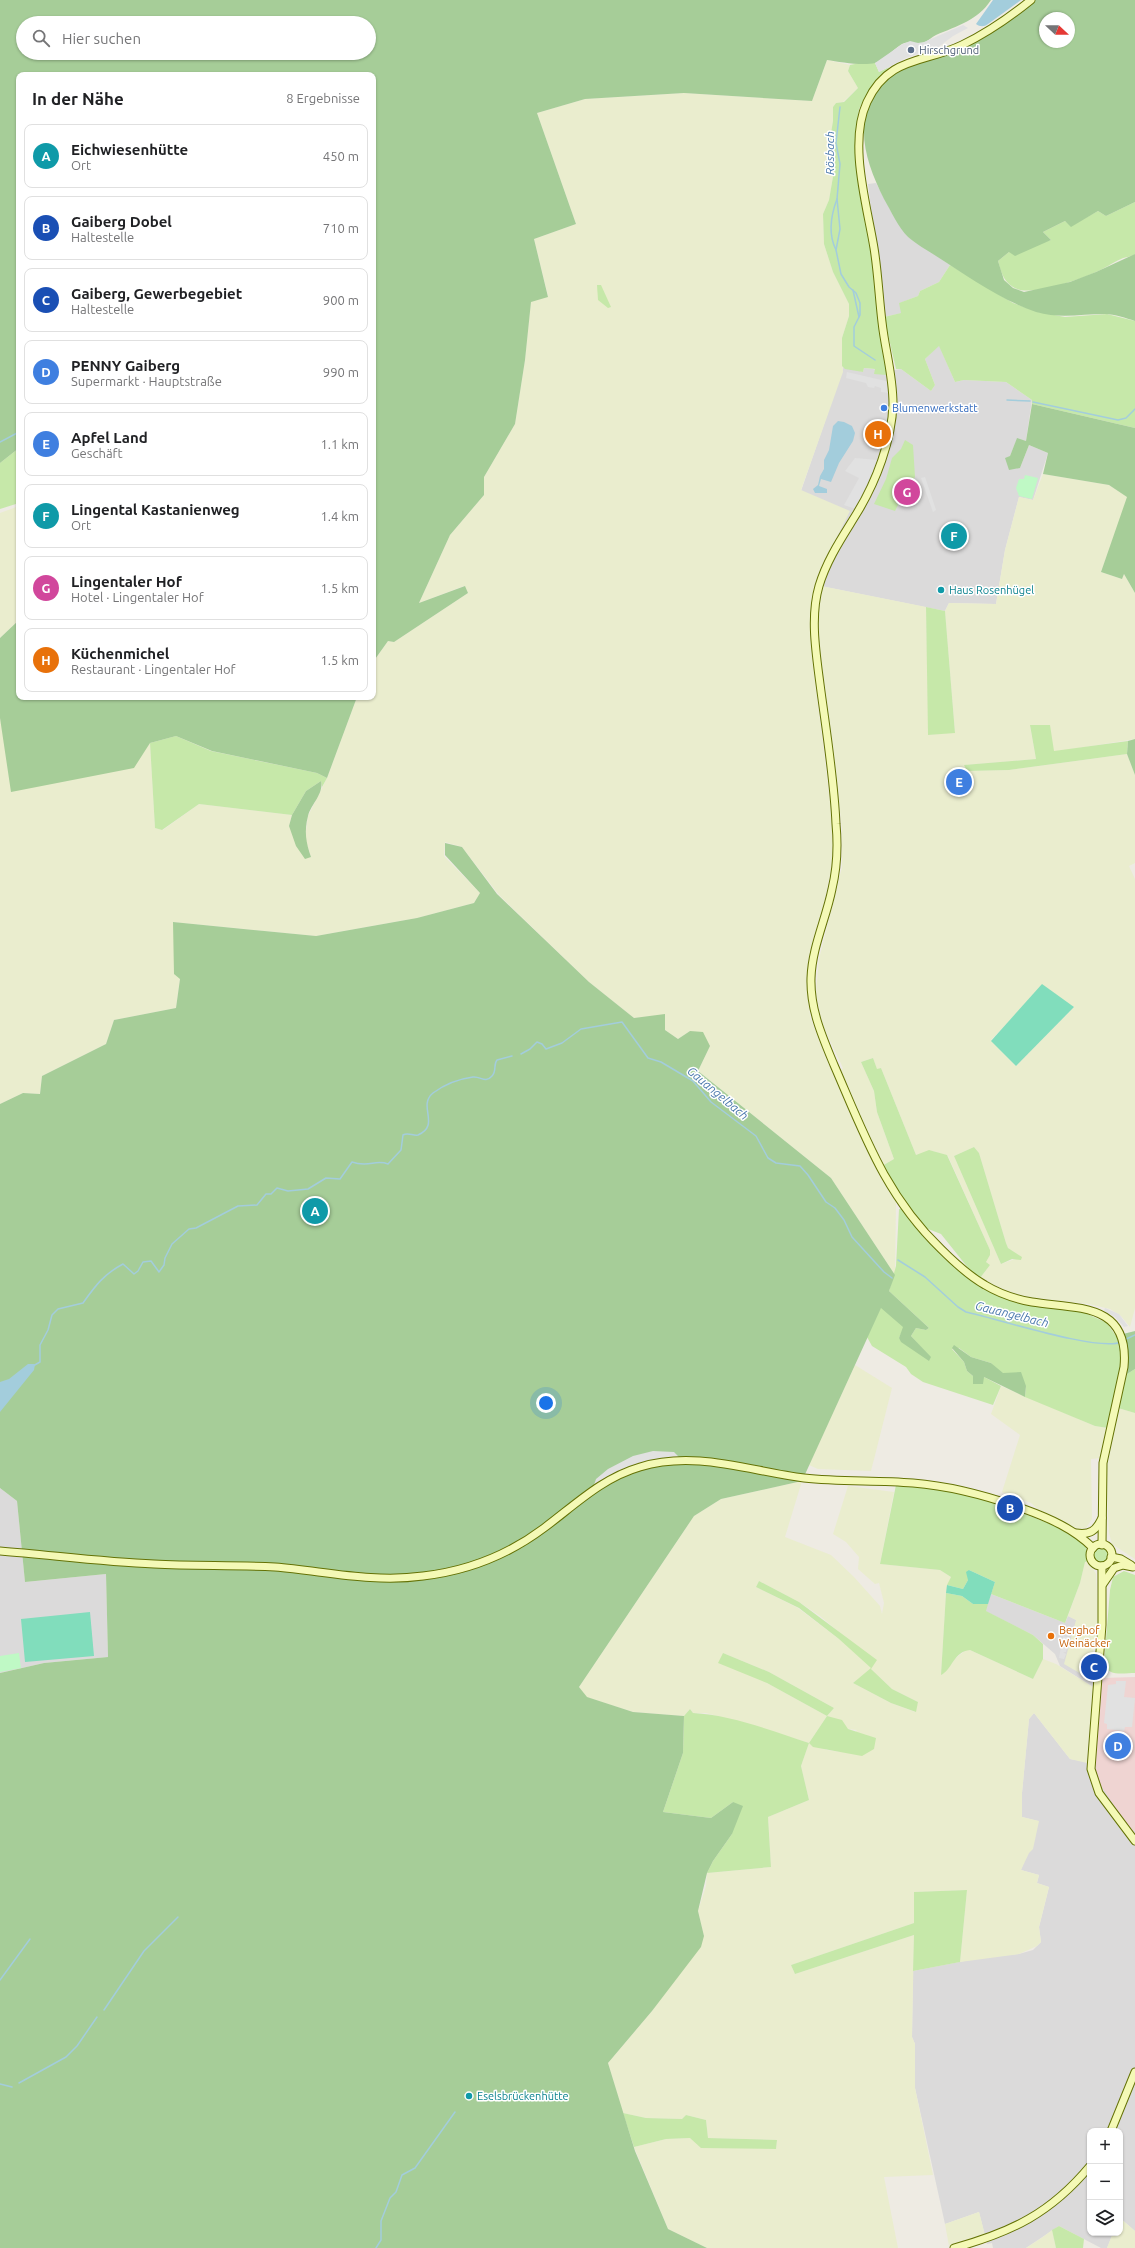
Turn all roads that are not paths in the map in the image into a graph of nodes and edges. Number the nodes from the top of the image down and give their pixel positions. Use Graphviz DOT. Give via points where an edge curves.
graph roads {
  1 [pos="1031,0"];
  2 [pos="1103,1516"];
  3 [pos="1074,1532"];
  4 [pos="1102,1545"];
  5 [pos="1093,1548"];
  6 [pos="0,1551"];
  7 [pos="1112,1557"];
  8 [pos="1102,1566"];
  9 [pos="1131,1567"];
  10 [pos="1103,1586"];
  11 [pos="1135,1841"];
  12 [pos="1135,2072"];
  13 [pos="1112,2128"];
  14 [pos="1087,2169"];
  15 [pos="954,2248"];
  1 -- 2 [label="main road" via="972,40 952,50 901,65 887,75 872,92 863,112 859,155 876,259 882,326 891,364 892,421 878,469 864,501 828,563 816,600 818,663 836,824 834,876 813,964 812,985 814,1012 827,1049 884,1177 905,1210 922,1230 965,1271 990,1288 1020,1299 1093,1310 1106,1318 1119,1333 1125,1361 1103,1463"];
  2 -- 3 [label="main road" via="1093,1531 1085,1534"];
  2 -- 4 [label="main road"];
  3 -- 5 [label="main road"];
  3 -- 6 [label="main road" via="1021,1508 959,1490 910,1483 801,1477 712,1461 689,1460 659,1462 620,1474 594,1488 543,1529 519,1544 494,1558 444,1574 380,1578 276,1567 154,1564"];
  4 -- 5 [label="main road"];
  4 -- 7 [label="main road" via="1109,1548"];
  5 -- 8 [label="main road" via="1090,1553 1092,1561"];
  7 -- 8 [label="main road"];
  7 -- 9 [label="main road" via="1121,1559"];
  8 -- 10 [label="main road"];
  9 -- 10 [label="main road" via="1112,1569"];
  10 -- 11 [label="main road" via="1091,1763 1095,1784"];
  12 -- 13 [label="main road"];
  14 -- 15 [label="main road" via="1066,2193 1039,2214 1008,2231"];
}
